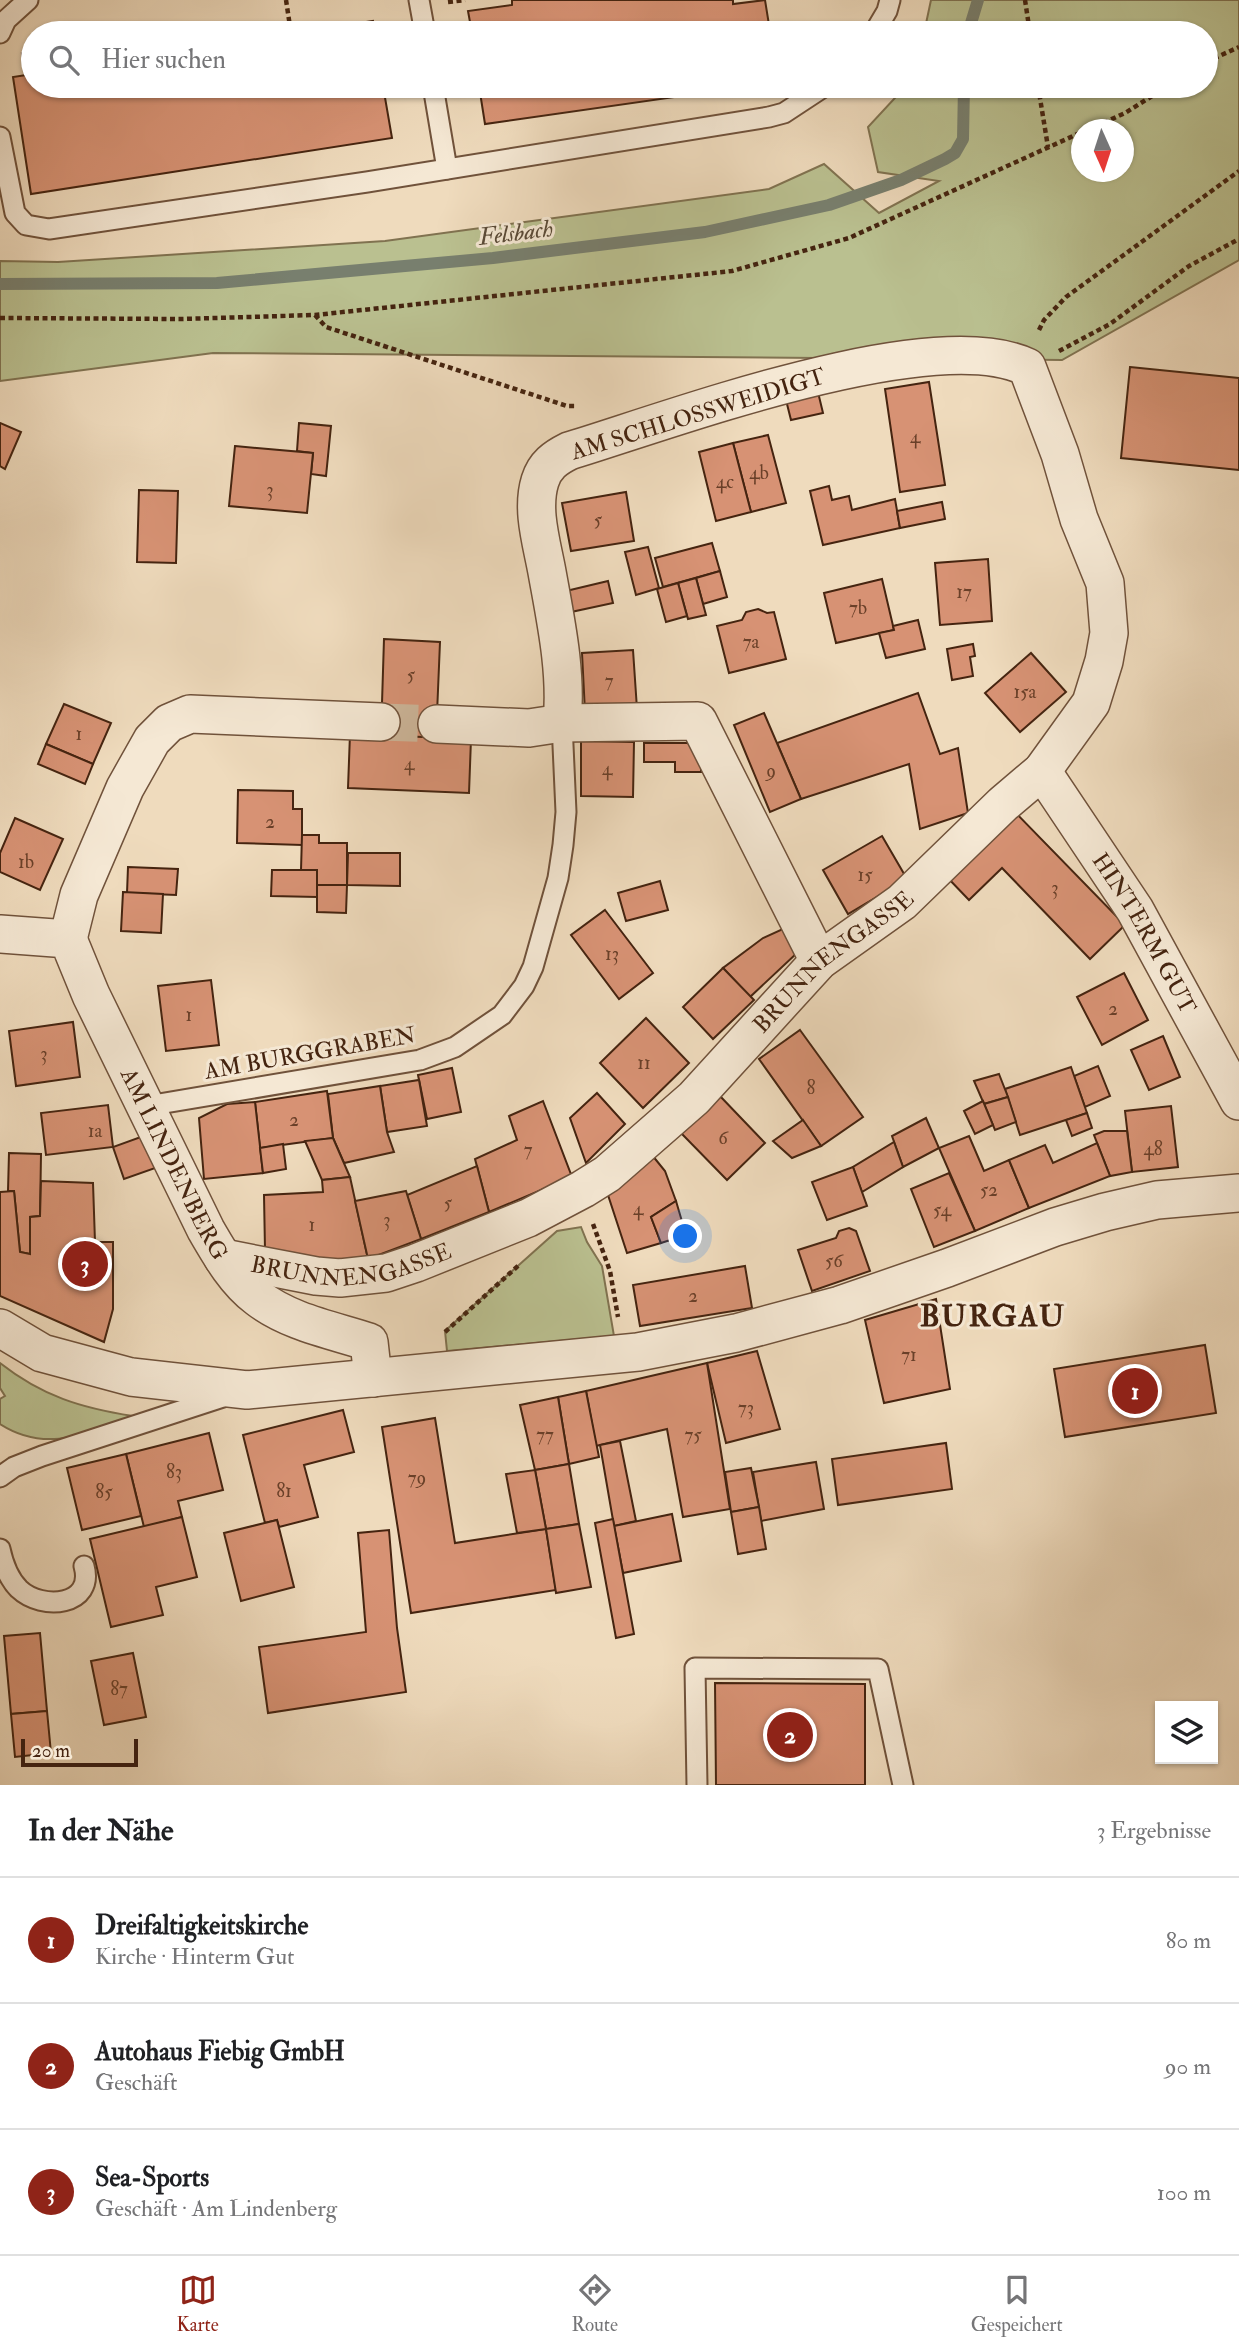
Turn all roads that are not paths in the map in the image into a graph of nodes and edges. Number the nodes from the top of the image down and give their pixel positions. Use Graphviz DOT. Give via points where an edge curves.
graph roads {
  1 [pos="28,0"];
  2 [pos="419,0"];
  3 [pos="890,0"];
  4 [pos="423,21"];
  5 [pos="881,21"];
  6 [pos="2,24"];
  7 [pos="435,98"];
  8 [pos="794,98"];
  9 [pos="808,98"];
  10 [pos="795,107"];
  11 [pos="0,137"];
  12 [pos="447,169"];
  13 [pos="1027,368"];
  14 [pos="381,722"];
  15 [pos="562,723"];
  16 [pos="437,724"];
  17 [pos="1042,771"];
  18 [pos="0,933"];
  19 [pos="68,939"];
  20 [pos="819,961"];
  21 [pos="1239,1101"];
  22 [pos="147,1107"];
  23 [pos="1239,1193"];
  24 [pos="223,1258"];
  25 [pos="0,1328"];
  26 [pos="373,1378"];
  27 [pos="247,1390"];
  28 [pos="0,1477"];
  29 [pos="0,1549"];
  30 [pos="84,1566"];
  31 [pos="697,1785"];
  32 [pos="903,1785"];
  1 -- 6 [label="lane"];
  2 -- 4 [label="lane"];
  3 -- 5 [label="lane"];
  7 -- 12 [label="lane"];
  8 -- 10 [label="lane"];
  9 -- 10 [label="lane"];
  10 -- 12 [label="lane" via="769,117"];
  11 -- 12 [label="lane" via="15,213 23,223 40,229"];
  13 -- 15 [label="street, AM SCHLOSSWEIDIGT" via="1006,359 978,356 880,363 745,397 557,457 540,481 538,510 562,667"];
  13 -- 17 [label="street, BRUNNENGASSE" via="1105,583 1109,633 1091,703"];
  14 -- 19 [label="street" via="190,714 169,723 152,740 125,788 79,895"];
  15 -- 16 [label="street" via="529,728"];
  15 -- 20 [label="street" via="698,721"];
  15 -- 22 [label="lane, AM BURGGRABEN" via="566,812 558,878 533,968 502,1015 456,1047 420,1060"];
  17 -- 20 [label="street, BRUNNENGASSE" via="902,902"];
  17 -- 21 [label="street, HINTERM GUT" via="1135,910"];
  18 -- 19 [label="street"];
  19 -- 22 [label="street, AM LINDENBERG"];
  20 -- 24 [label="street, BRUNNENGASSE" via="694,1098 607,1174 537,1214 416,1263 360,1277 316,1276"];
  22 -- 24 [label="street, AM LINDENBERG"];
  23 -- 26 [label="street" via="1157,1200 1105,1212 839,1305 736,1333 638,1352"];
  24 -- 26 [label="street, AM LINDENBERG" via="256,1297 274,1309 369,1342"];
  25 -- 27 [label="street" via="42,1353 131,1377"];
  26 -- 27 [label="street"];
  27 -- 28 [label="lane" via="42,1456"];
  29 -- 30 [label="lane" via="12,1581 34,1600 66,1599 81,1591"];
  31 -- 32 [label="lane" via="695,1668 878,1669"];
}
